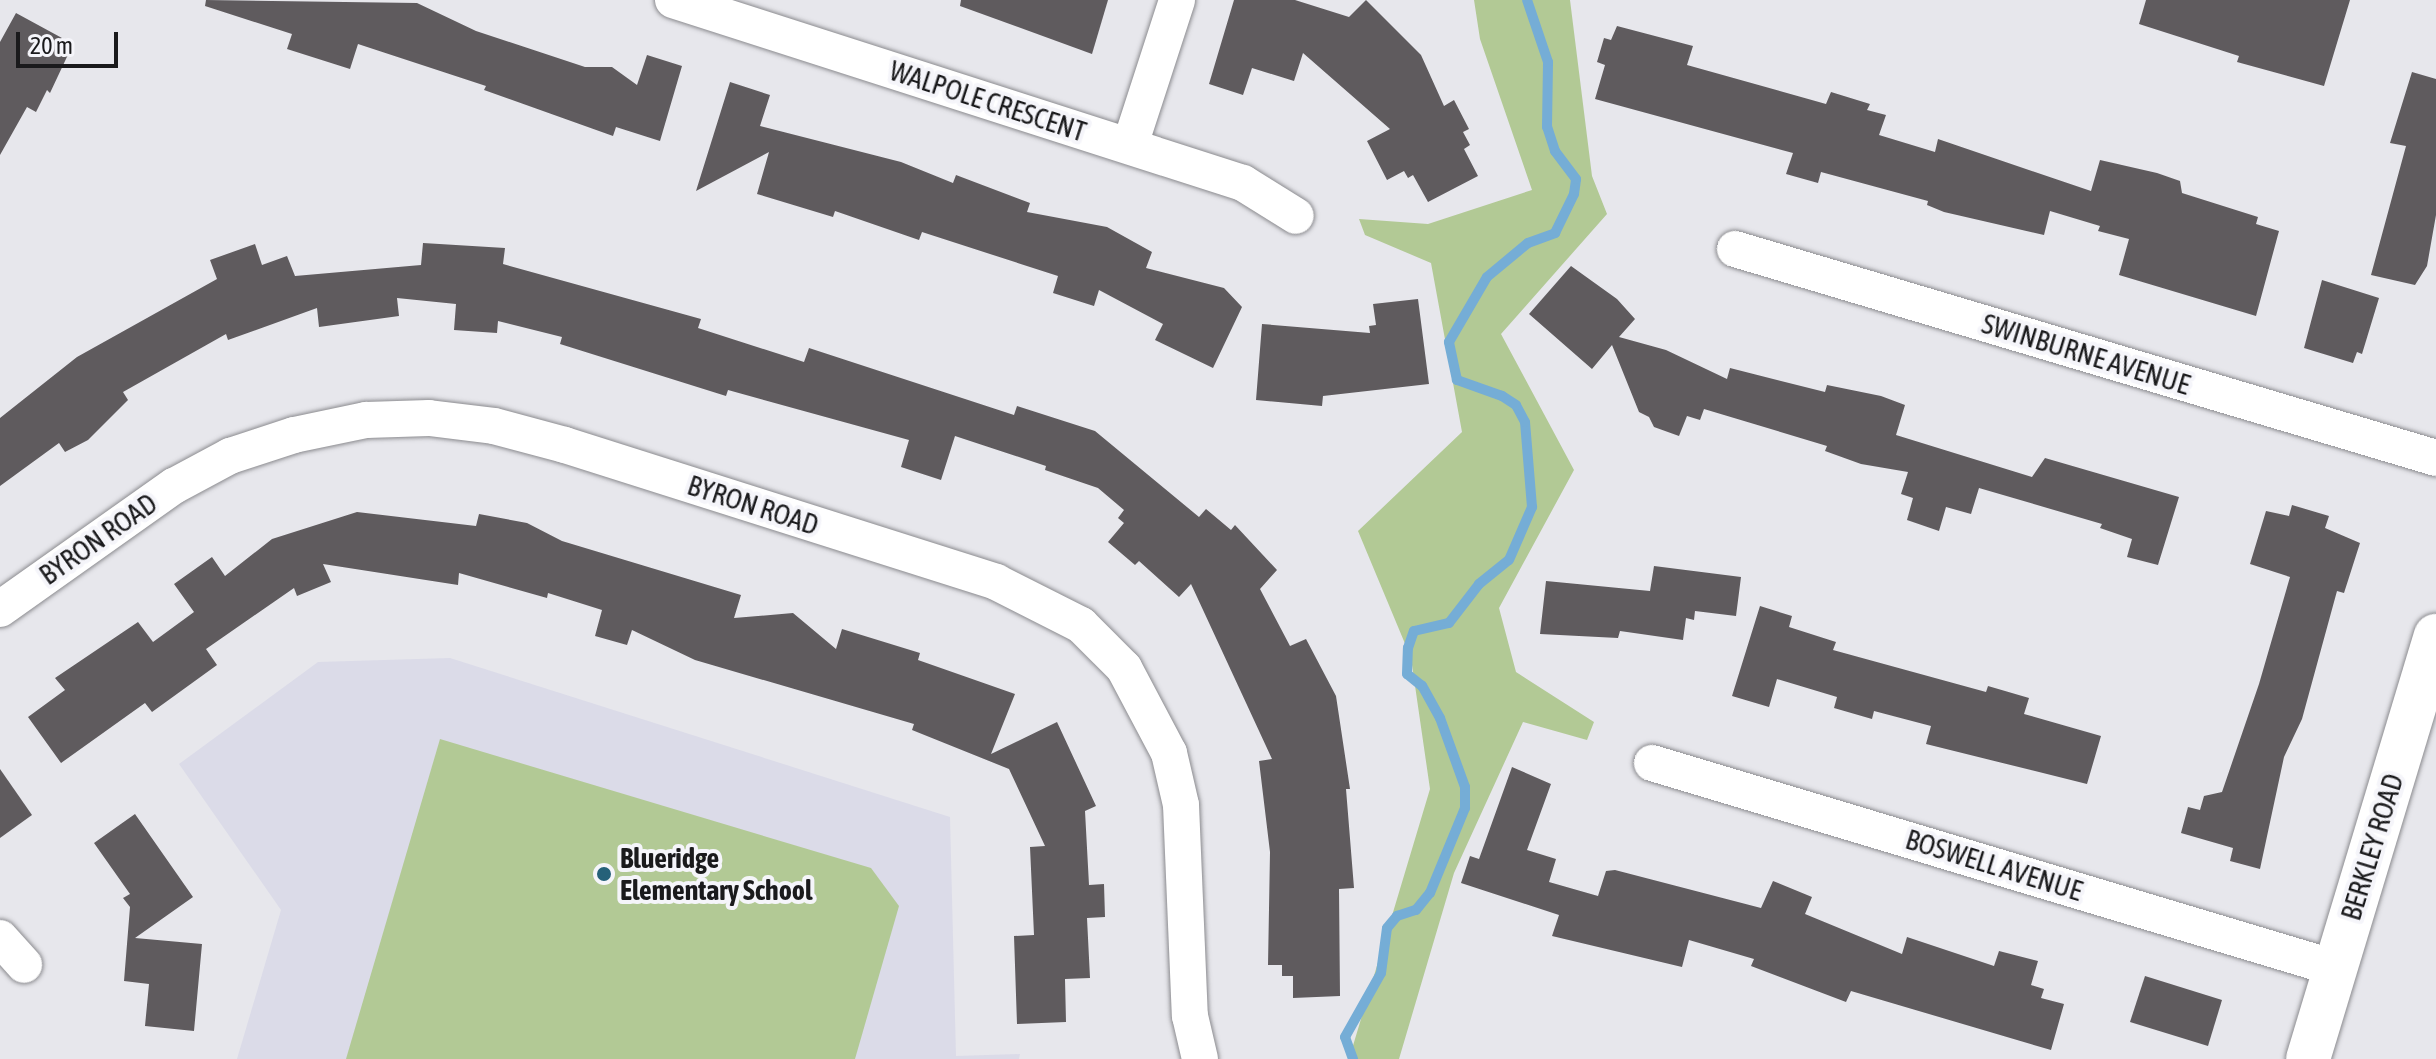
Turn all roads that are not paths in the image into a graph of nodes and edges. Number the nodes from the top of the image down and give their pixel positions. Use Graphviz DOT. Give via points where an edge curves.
graph roads {
  1 [pos="673,0"];
  2 [pos="1177,0"];
  3 [pos="1130,145"];
  4 [pos="1296,216"];
  5 [pos="1735,249"];
  6 [pos="2436,458"];
  7 [pos="0,609"];
  8 [pos="2436,636"];
  9 [pos="1652,763"];
  10 [pos="0,938"];
  11 [pos="24,965"];
  12 [pos="2335,968"];
  13 [pos="1200,1059"];
  14 [pos="2308,1059"];
  1 -- 3 [label="street, WALPOLE CRESCENT"];
  2 -- 3 [label="street"];
  3 -- 4 [label="street, WALPOLE CRESCENT" via="1243,183"];
  5 -- 6 [label="street, SWINBURNE AVENUE"];
  7 -- 13 [label="street, BYRON ROAD" via="174,486 230,456 323,429 413,419 494,426 565,445 996,582 1081,625 1124,668 1169,753 1181,805 1190,1016"];
  8 -- 12 [label="street, BERKLEY ROAD"];
  9 -- 12 [label="street, BOSWELL AVENUE"];
  10 -- 11 [label="street"];
  12 -- 14 [label="street, BERKLEY ROAD"];
}
